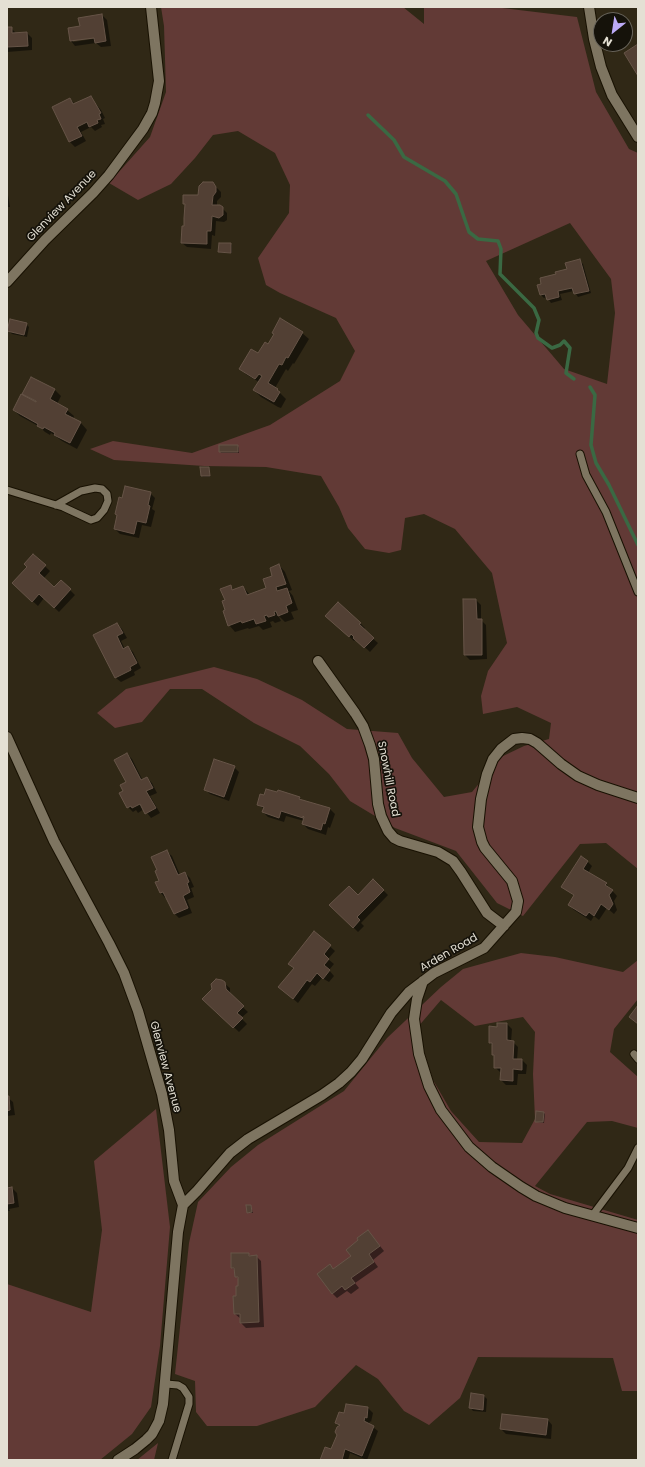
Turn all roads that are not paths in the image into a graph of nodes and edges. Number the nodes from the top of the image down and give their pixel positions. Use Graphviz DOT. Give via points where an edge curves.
graph roads {
  1 [pos="150,7"];
  2 [pos="589,7"];
  3 [pos="638,137"];
  4 [pos="7,282"];
  5 [pos="580,454"];
  6 [pos="7,490"];
  7 [pos="56,505"];
  8 [pos="638,592"];
  9 [pos="318,661"];
  10 [pos="7,737"];
  11 [pos="638,798"];
  12 [pos="504,926"];
  13 [pos="423,981"];
  14 [pos="638,1148"];
  15 [pos="183,1205"];
  16 [pos="592,1216"];
  17 [pos="638,1228"];
  18 [pos="166,1384"];
  19 [pos="118,1460"];
  20 [pos="172,1460"];
  1 -- 4 [label="street, Glenview Avenue" via="159,81 149,118 109,175"];
  2 -- 3 [label="street" via="601,67 612,95"];
  5 -- 8 [label="lane" via="586,475 606,512"];
  6 -- 7 [label="lane"];
  7 -- 7 [label="lane" via="91,520 97,518 104,510 108,501 107,494 102,489 95,488 81,491"];
  9 -- 12 [label="street, Snowhill Road" via="363,726 374,759 378,804 388,831 400,841 438,852 453,861 487,913"];
  10 -- 15 [label="street, Glenview Avenue" via="54,841 124,973 162,1094 169,1130 174,1181"];
  11 -- 12 [label="street, Arden Road" via="578,776 530,739 514,739 501,749 493,759 487,774 478,820 479,834 485,848 512,881 518,901 516,912"];
  12 -- 13 [label="street, Arden Road" via="484,948"];
  13 -- 15 [label="street, Arden Road" via="398,1003 352,1072 322,1095 248,1139 230,1153"];
  13 -- 16 [label="street" via="414,1019 419,1054 441,1110 469,1147 521,1188 565,1208"];
  14 -- 16 [label="lane" via="628,1168"];
  15 -- 18 [label="street" via="178,1232"];
  16 -- 17 [label="street"];
  18 -- 19 [label="street" via="159,1421 152,1434"];
  18 -- 20 [label="lane" via="183,1388 190,1404"];
}
